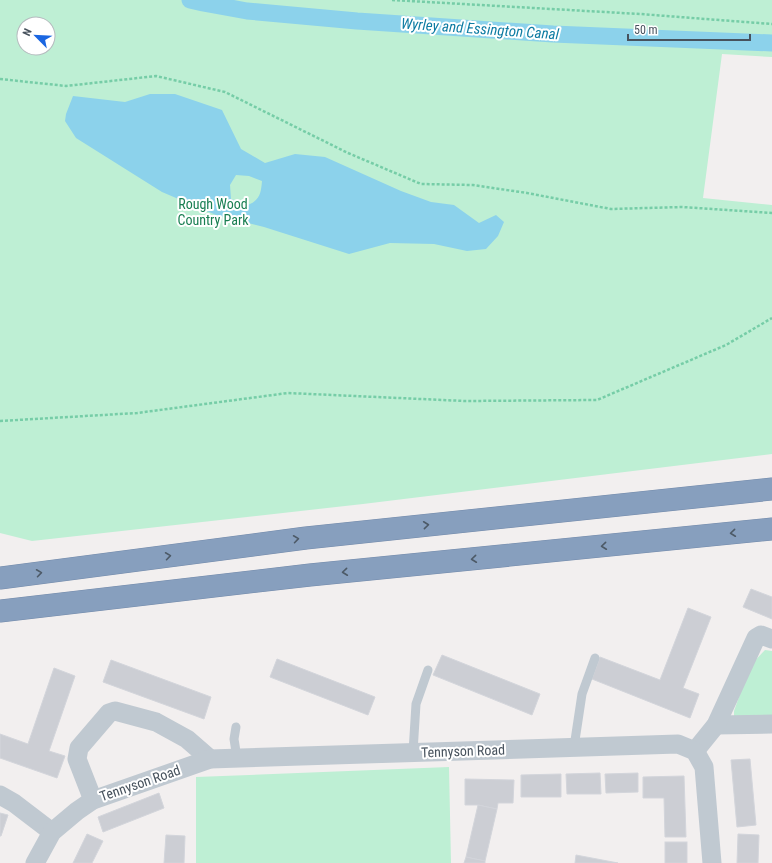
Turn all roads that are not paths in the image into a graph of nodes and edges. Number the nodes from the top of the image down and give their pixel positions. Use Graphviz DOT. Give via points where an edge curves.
graph roads {
  1 [pos="772,489"];
  2 [pos="772,529"];
  3 [pos="0,578"];
  4 [pos="0,611"];
  5 [pos="772,639"];
  6 [pos="595,658"];
  7 [pos="428,670"];
  8 [pos="772,724"];
  9 [pos="716,725"];
  10 [pos="236,727"];
  11 [pos="574,747"];
  12 [pos="695,751"];
  13 [pos="412,752"];
  14 [pos="237,758"];
  15 [pos="210,759"];
  16 [pos="0,795"];
  17 [pos="93,800"];
  18 [pos="52,832"];
  19 [pos="35,863"];
  20 [pos="712,863"];
  3 -- 1 [label="highway, one-way" via="306,538"];
  2 -- 4 [label="highway, one-way" via="310,575"];
  5 -- 9 [label="street" via="761,635 756,638"];
  6 -- 11 [label="lane" via="582,694"];
  7 -- 13 [label="lane" via="416,704"];
  8 -- 9 [label="street"];
  9 -- 12 [label="street"];
  10 -- 14 [label="lane" via="234,739"];
  11 -- 12 [label="street, Tennyson Road" via="678,744"];
  11 -- 13 [label="street, Tennyson Road"];
  12 -- 20 [label="street" via="704,767"];
  13 -- 14 [label="street, Tennyson Road"];
  14 -- 15 [label="street, Tennyson Road"];
  15 -- 17 [label="street, Tennyson Road"];
  15 -- 17 [label="street, Tennyson Road" via="187,739 156,722 114,711 109,713 79,748 77,759"];
  16 -- 18 [label="street"];
  17 -- 18 [label="street, Tennyson Road"];
  18 -- 19 [label="street, Tennyson Road"];
}
